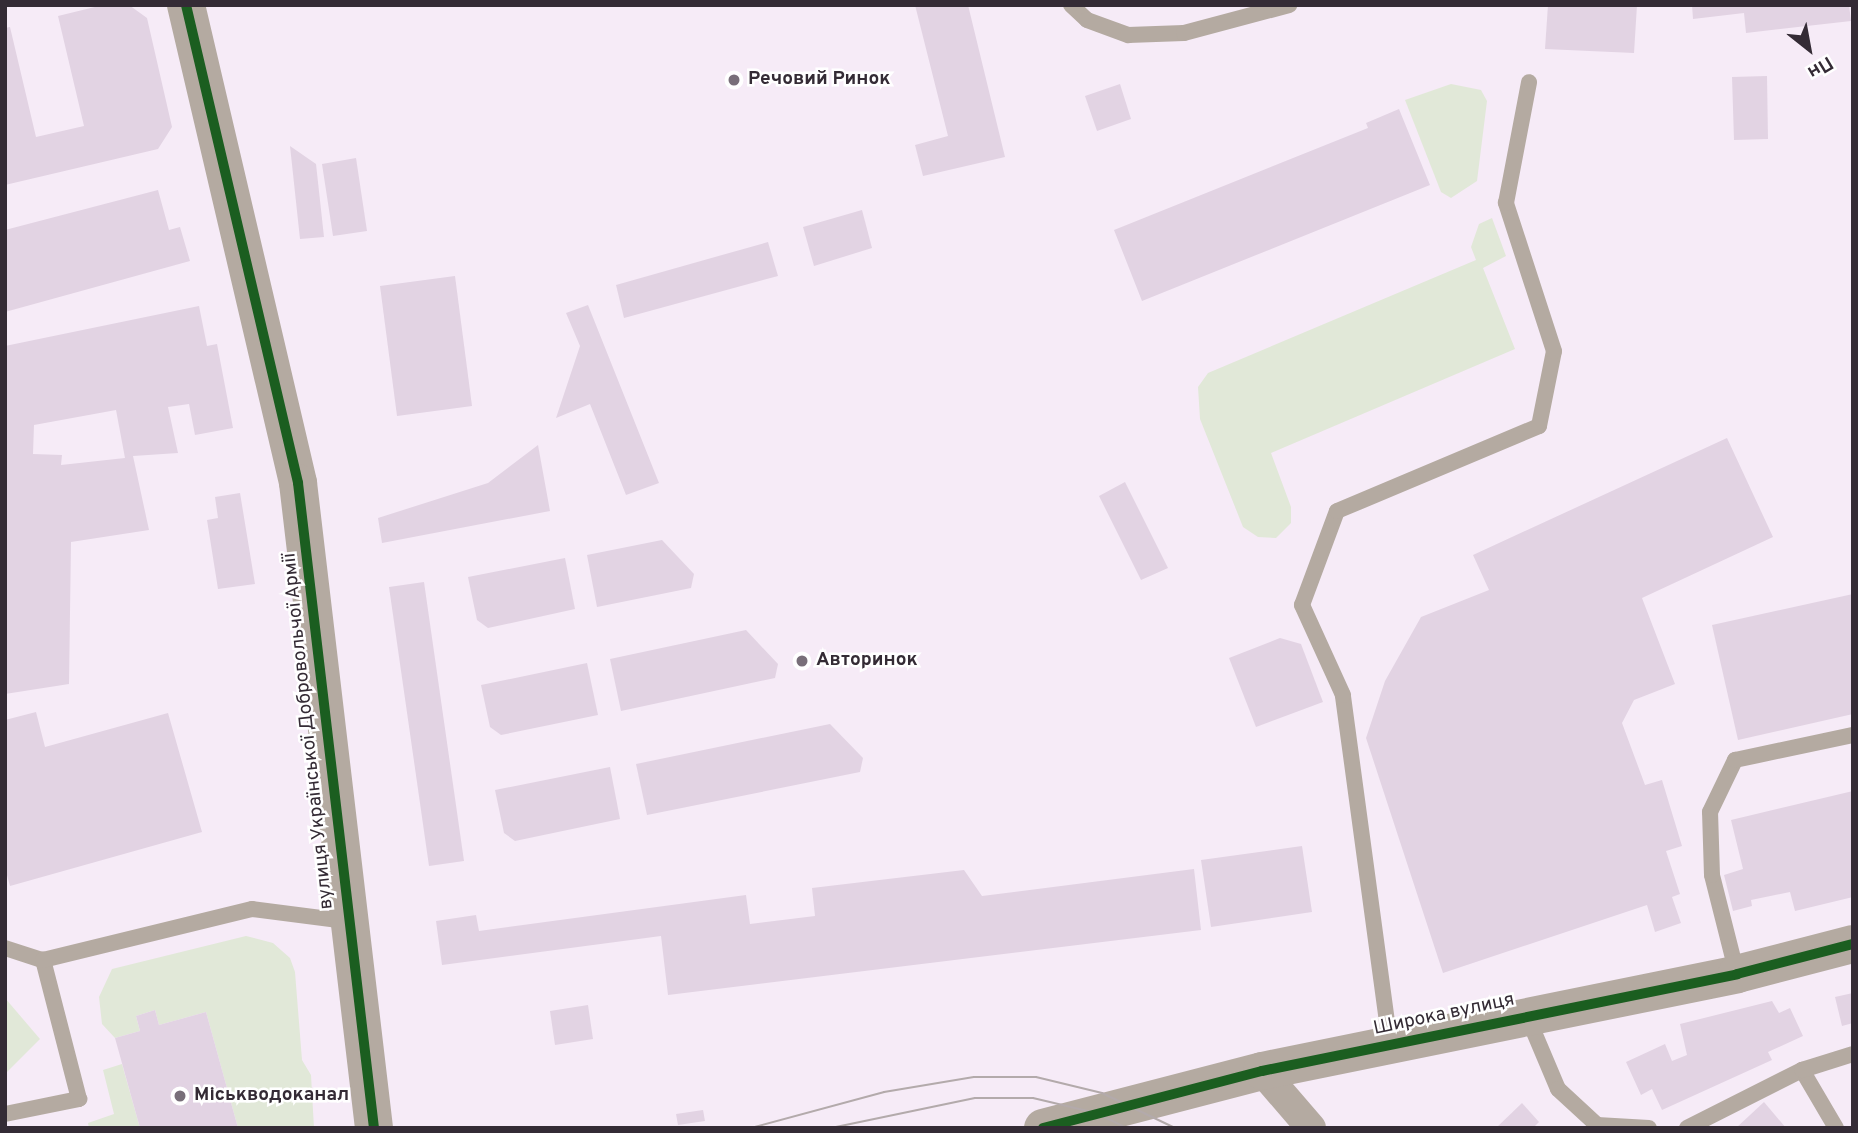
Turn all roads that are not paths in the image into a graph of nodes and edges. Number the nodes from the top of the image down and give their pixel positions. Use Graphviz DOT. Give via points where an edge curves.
graph roads {
  1 [pos="187,5"];
  2 [pos="1071,5"];
  3 [pos="1289,5"];
  4 [pos="1528,82"];
  5 [pos="1853,734"];
  6 [pos="346,921"];
  7 [pos="1853,944"];
  8 [pos="5,948"];
  9 [pos="43,960"];
  10 [pos="1737,974"];
  11 [pos="1527,1016"];
  12 [pos="1390,1044"];
  13 [pos="1853,1054"];
  14 [pos="1802,1070"];
  15 [pos="1262,1071"];
  16 [pos="5,1114"];
  17 [pos="1597,1126"];
  18 [pos="374,1128"];
  19 [pos="1043,1128"];
  20 [pos="1311,1128"];
  21 [pos="1649,1128"];
  22 [pos="1687,1128"];
  23 [pos="1836,1128"];
  1 -- 6 [label="street, вулиця Української Добровольчої Армії" via="298,483 320,633"];
  2 -- 3 [label="lane" via="1087,20 1128,35 1184,33"];
  4 -- 12 [label="lane" via="1506,203 1554,351 1539,426 1337,510 1302,605 1343,695"];
  5 -- 10 [label="lane" via="1735,760 1710,813 1712,875"];
  6 -- 9 [label="lane" via="252,909"];
  6 -- 18 [label="street, вулиця Української Добровольчої Армії"];
  7 -- 10 [label="street, Широка вулиця"];
  8 -- 9 [label="lane"];
  9 -- 16 [label="lane" via="79,1099"];
  10 -- 11 [label="street, Широка вулиця"];
  11 -- 12 [label="street, Широка вулиця"];
  11 -- 17 [label="lane" via="1558,1088"];
  12 -- 15 [label="street, Широка вулиця"];
  13 -- 14 [label="lane"];
  14 -- 22 [label="lane"];
  14 -- 23 [label="lane"];
  15 -- 19 [label="street, Широка вулиця"];
  15 -- 20 [label="street"];
  17 -- 21 [label="lane"];
}
